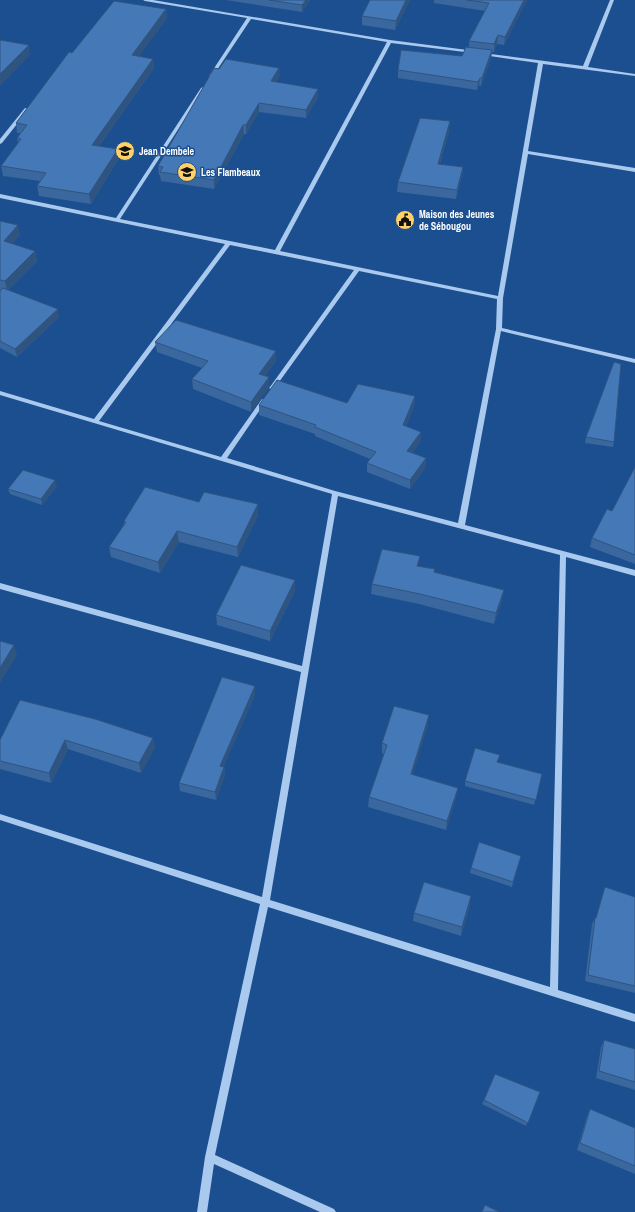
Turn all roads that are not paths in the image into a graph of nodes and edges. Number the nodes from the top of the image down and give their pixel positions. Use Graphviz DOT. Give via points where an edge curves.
graph roads {
  1 [pos="145,0"];
  2 [pos="612,0"];
  3 [pos="250,17"];
  4 [pos="390,41"];
  5 [pos="541,62"];
  6 [pos="585,68"];
  7 [pos="635,75"];
  8 [pos="30,105"];
  9 [pos="0,142"];
  10 [pos="526,152"];
  11 [pos="635,170"];
  12 [pos="0,196"];
  13 [pos="117,220"];
  14 [pos="228,242"];
  15 [pos="277,252"];
  16 [pos="356,269"];
  17 [pos="500,298"];
  18 [pos="499,329"];
  19 [pos="635,361"];
  20 [pos="0,393"];
  21 [pos="95,422"];
  22 [pos="223,459"];
  23 [pos="335,493"];
  24 [pos="461,526"];
  25 [pos="563,554"];
  26 [pos="635,573"];
  27 [pos="0,586"];
  28 [pos="304,670"];
  29 [pos="0,817"];
  30 [pos="265,902"];
  31 [pos="554,992"];
  32 [pos="635,1018"];
  33 [pos="210,1157"];
  34 [pos="202,1212"];
  35 [pos="331,1212"];
  1 -- 3 [label="street"];
  2 -- 6 [label="street"];
  3 -- 4 [label="street"];
  3 -- 13 [label="street"];
  4 -- 5 [label="street"];
  4 -- 15 [label="street"];
  5 -- 6 [label="street"];
  5 -- 10 [label="street"];
  6 -- 7 [label="street"];
  8 -- 9 [label="street"];
  10 -- 11 [label="street"];
  10 -- 17 [label="street"];
  12 -- 13 [label="street"];
  13 -- 14 [label="street"];
  14 -- 15 [label="street"];
  14 -- 21 [label="street"];
  15 -- 16 [label="street"];
  16 -- 17 [label="street"];
  16 -- 22 [label="street"];
  17 -- 18 [label="street"];
  18 -- 19 [label="street"];
  18 -- 24 [label="street"];
  20 -- 21 [label="street"];
  21 -- 22 [label="street"];
  22 -- 23 [label="street"];
  23 -- 24 [label="street"];
  23 -- 28 [label="street"];
  24 -- 25 [label="street"];
  25 -- 26 [label="street"];
  25 -- 31 [label="street"];
  27 -- 28 [label="street"];
  28 -- 30 [label="street"];
  29 -- 30 [label="street"];
  30 -- 31 [label="street"];
  30 -- 33 [label="street"];
  31 -- 32 [label="street"];
  33 -- 34 [label="street"];
  33 -- 35 [label="street"];
}
